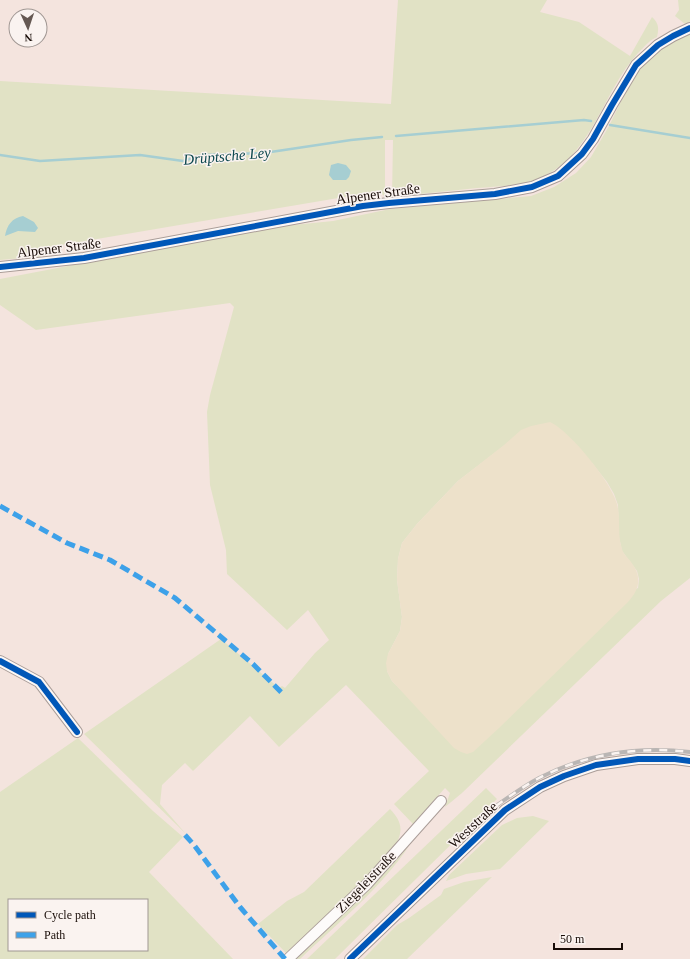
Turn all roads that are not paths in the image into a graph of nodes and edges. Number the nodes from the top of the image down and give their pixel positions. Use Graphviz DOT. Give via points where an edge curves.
graph roads {
  1 [pos="690,28"];
  2 [pos="0,267"];
  3 [pos="0,661"];
  4 [pos="77,732"];
  5 [pos="690,761"];
  6 [pos="441,801"];
  7 [pos="288,959"];
  8 [pos="350,959"];
  1 -- 2 [label="street, Alpener Straße" via="658,45 636,65 582,154 558,176 532,187 495,194 369,205 84,258"];
  3 -- 4 [label="street" via="39,682"];
  5 -- 8 [label="street, Weststraße" via="638,758 596,765 540,788 505,810"];
  6 -- 7 [label="street, Ziegeleistraße" via="367,884"];
}
